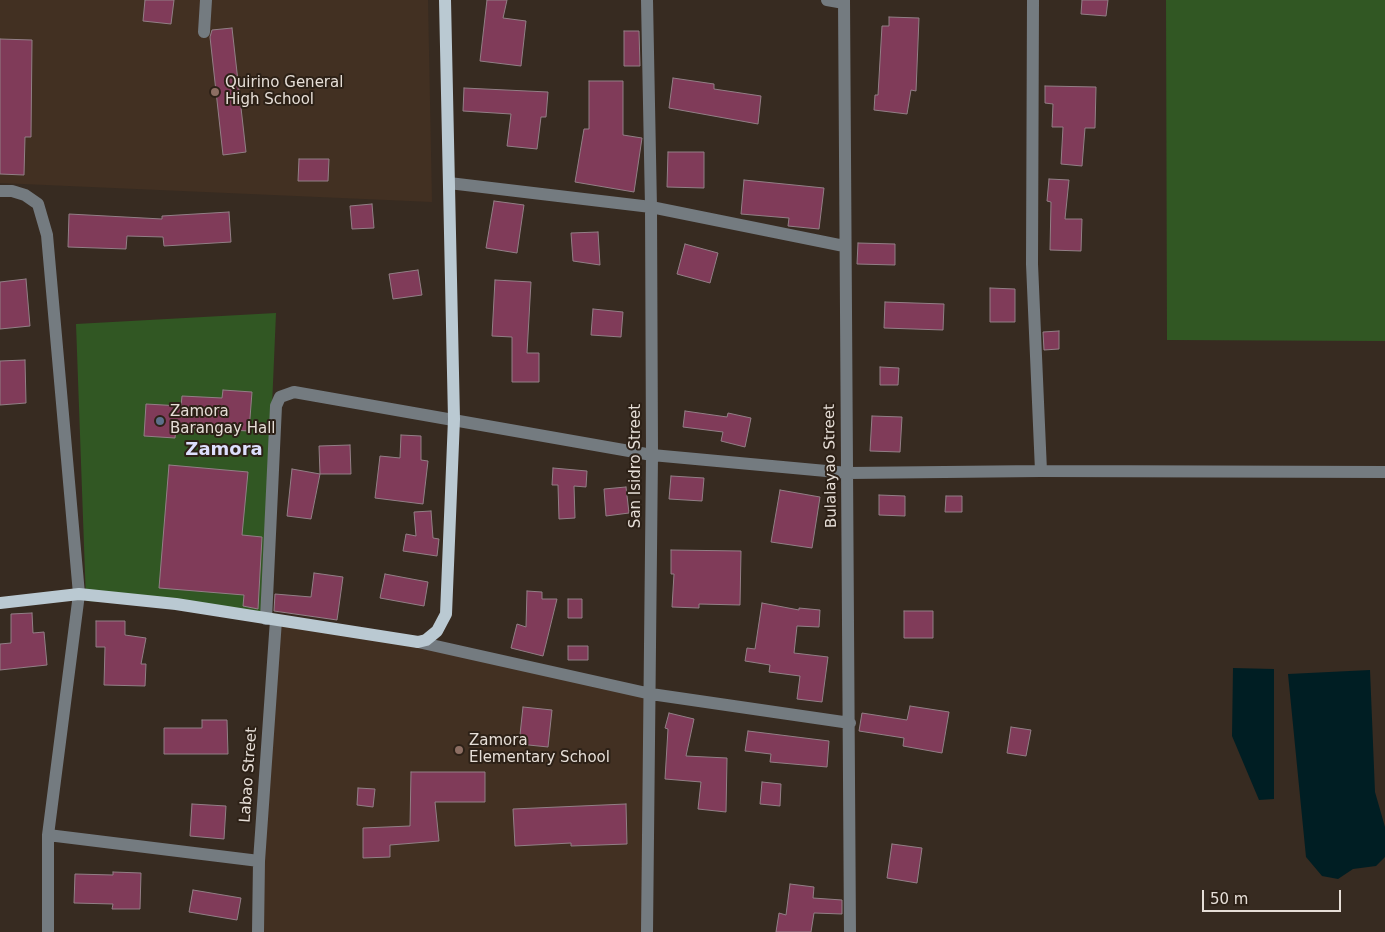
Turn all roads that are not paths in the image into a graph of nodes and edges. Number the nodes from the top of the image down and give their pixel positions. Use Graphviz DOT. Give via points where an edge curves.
graph roads {
  1 [pos="206,0"];
  2 [pos="445,0"];
  3 [pos="647,0"];
  4 [pos="827,0"];
  5 [pos="1033,0"];
  6 [pos="844,1"];
  7 [pos="204,32"];
  8 [pos="449,183"];
  9 [pos="0,191"];
  10 [pos="651,206"];
  11 [pos="844,246"];
  12 [pos="454,418"];
  13 [pos="652,455"];
  14 [pos="1042,470"];
  15 [pos="1385,472"];
  16 [pos="848,473"];
  17 [pos="78,594"];
  18 [pos="0,603"];
  19 [pos="271,620"];
  20 [pos="418,642"];
  21 [pos="651,694"];
  22 [pos="850,723"];
  23 [pos="48,835"];
  24 [pos="259,862"];
  25 [pos="48,932"];
  26 [pos="258,932"];
  27 [pos="647,932"];
  28 [pos="850,932"];
  1 -- 7 [label="street"];
  2 -- 8 [label="main road"];
  3 -- 10 [label="street, San Isidro Street"];
  4 -- 6 [label="street"];
  5 -- 14 [label="street" via="1032,264"];
  6 -- 11 [label="street, Bulalayao Street"];
  8 -- 10 [label="street"];
  8 -- 12 [label="main road"];
  9 -- 17 [label="street" via="25,195 38,204 47,235"];
  10 -- 11 [label="street"];
  10 -- 13 [label="street, San Isidro Street"];
  11 -- 16 [label="street, Bulalayao Street"];
  12 -- 13 [label="street"];
  12 -- 19 [label="street, Labao Street" via="304,392 280,397 276,406"];
  12 -- 20 [label="main road" via="446,614 437,631"];
  13 -- 16 [label="street"];
  13 -- 21 [label="street, San Isidro Street"];
  14 -- 15 [label="street"];
  14 -- 16 [label="street"];
  16 -- 22 [label="street, Bulalayao Street"];
  17 -- 18 [label="main road"];
  17 -- 19 [label="main road" via="176,604"];
  17 -- 23 [label="street"];
  19 -- 20 [label="main road"];
  19 -- 24 [label="street, Labao Street"];
  20 -- 21 [label="street"];
  21 -- 22 [label="street"];
  21 -- 27 [label="street, San Isidro Street"];
  22 -- 28 [label="street, Bulalayao Street"];
  23 -- 24 [label="street"];
  23 -- 25 [label="street"];
  24 -- 26 [label="street, Labao Street"];
}
